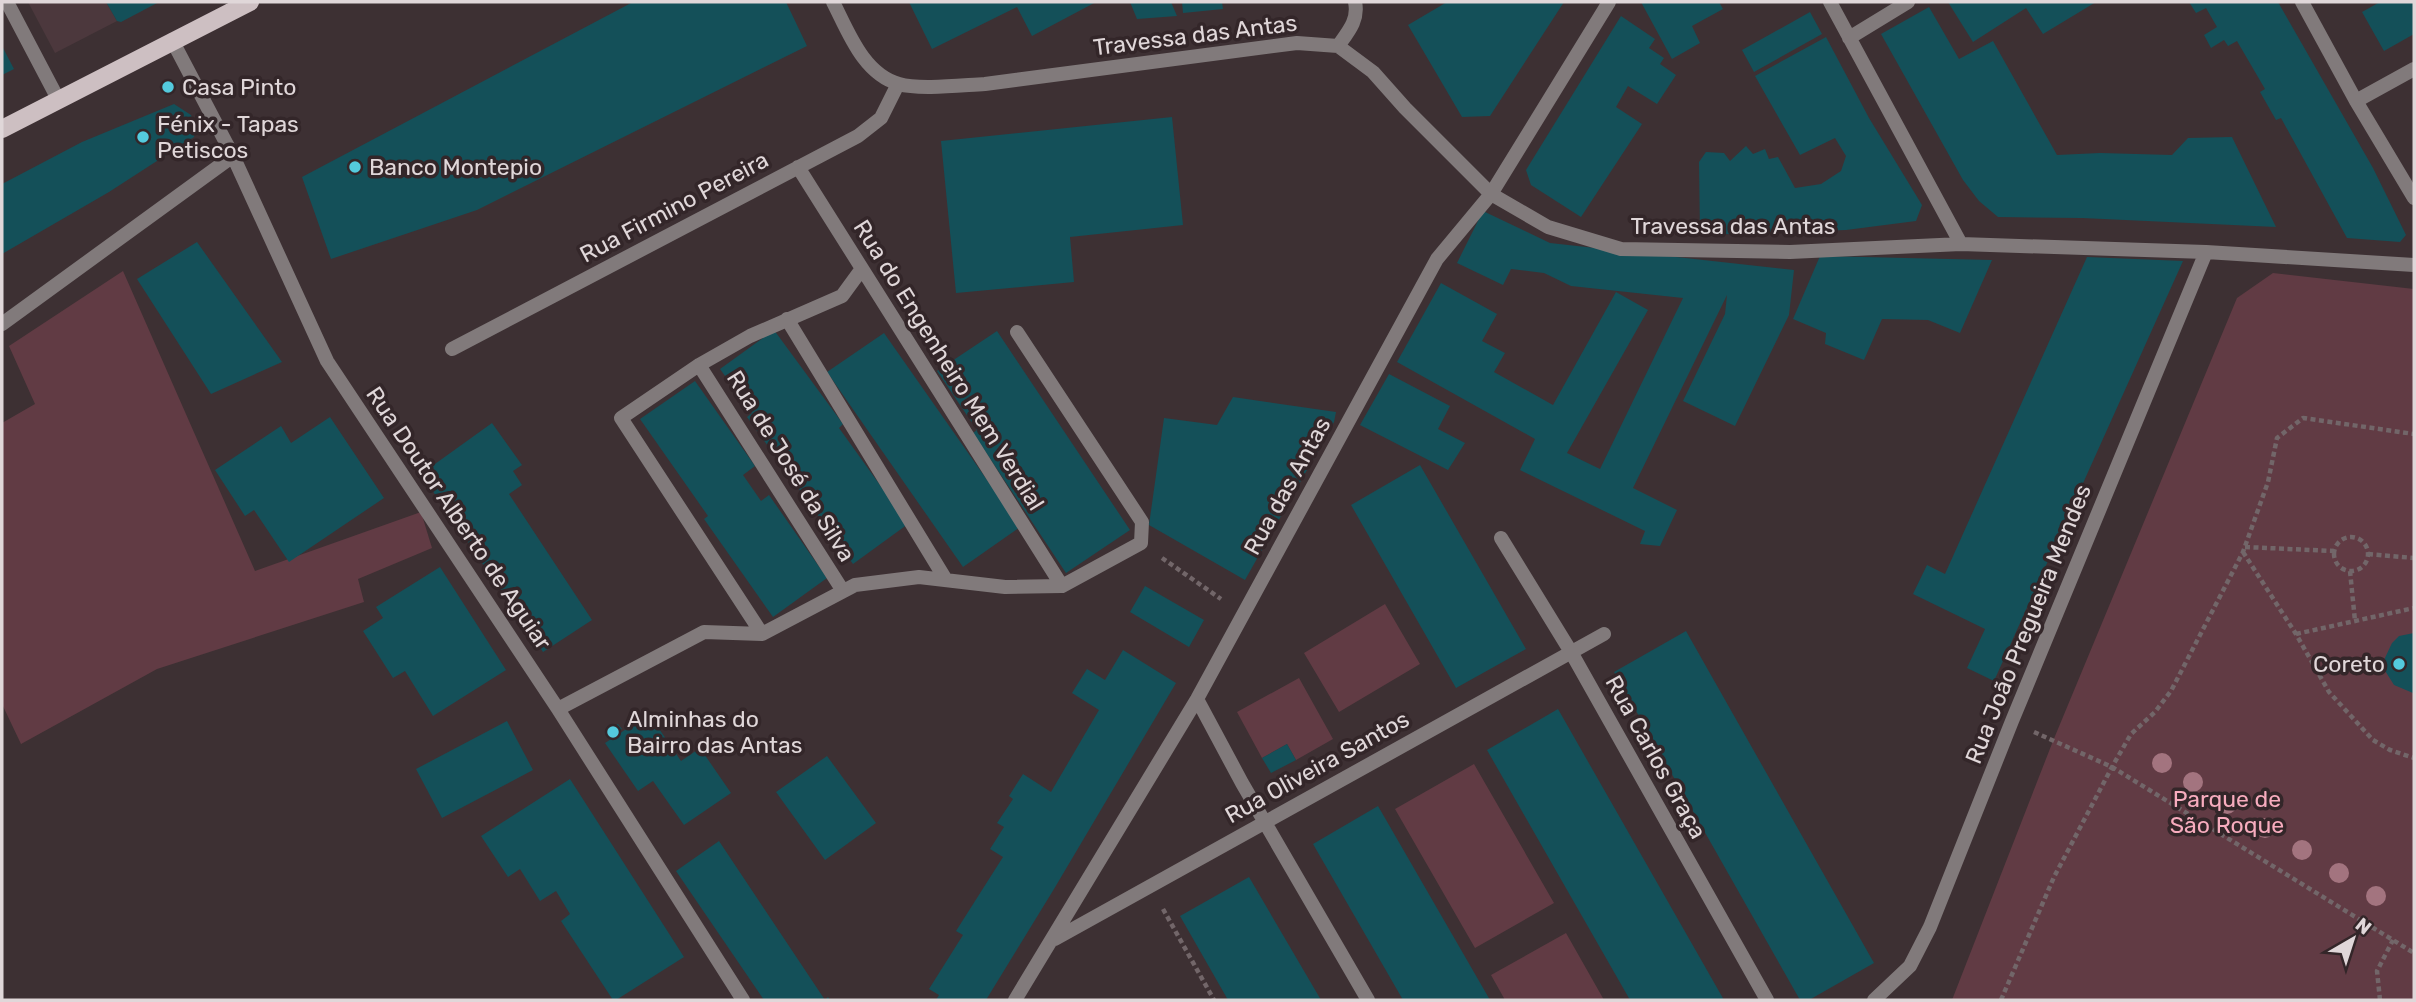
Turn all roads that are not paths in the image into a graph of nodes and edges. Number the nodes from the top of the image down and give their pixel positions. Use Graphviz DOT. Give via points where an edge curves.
graph roads {
  1 [pos="7,2"];
  2 [pos="250,2"];
  3 [pos="833,2"];
  4 [pos="1355,2"];
  5 [pos="1609,2"];
  6 [pos="1830,2"];
  7 [pos="1908,2"];
  8 [pos="2302,2"];
  9 [pos="1849,38"];
  10 [pos="172,40"];
  11 [pos="1338,46"];
  12 [pos="2414,69"];
  13 [pos="898,84"];
  14 [pos="58,99"];
  15 [pos="2356,101"];
  16 [pos="2,129"];
  17 [pos="233,156"];
  18 [pos="798,167"];
  19 [pos="1491,194"];
  20 [pos="2414,198"];
  21 [pos="1961,244"];
  22 [pos="2206,252"];
  23 [pos="2414,265"];
  24 [pos="861,270"];
  25 [pos="787,319"];
  26 [pos="2,324"];
  27 [pos="1017,332"];
  28 [pos="452,349"];
  29 [pos="699,365"];
  30 [pos="1501,538"];
  31 [pos="946,580"];
  32 [pos="1062,586"];
  33 [pos="844,591"];
  34 [pos="762,634"];
  35 [pos="1604,634"];
  36 [pos="1571,652"];
  37 [pos="1197,699"];
  38 [pos="558,709"];
  39 [pos="1264,821"];
  40 [pos="1052,941"];
  41 [pos="743,1000"];
  42 [pos="1016,1000"];
  43 [pos="1368,1000"];
  44 [pos="1767,1000"];
  45 [pos="1874,1000"];
  1 -- 14 [label="street"];
  2 -- 10 [label="main road"];
  3 -- 13 [label="street" via="859,52 876,71"];
  4 -- 11 [label="street" via="1353,25"];
  5 -- 19 [label="street, Rua das Antas"];
  6 -- 9 [label="street"];
  7 -- 9 [label="street"];
  8 -- 15 [label="street"];
  9 -- 21 [label="street"];
  10 -- 14 [label="main road"];
  10 -- 17 [label="street, Rua Doutor Alberto de Aguiar"];
  11 -- 13 [label="street, Travessa das Antas" via="1297,43 985,84"];
  11 -- 19 [label="street, Travessa das Antas" via="1373,72"];
  12 -- 15 [label="street"];
  13 -- 18 [label="street, Rua Firmino Pereira" via="881,118 858,136"];
  14 -- 16 [label="main road"];
  15 -- 20 [label="street"];
  17 -- 26 [label="street"];
  17 -- 38 [label="street, Rua Doutor Alberto de Aguiar" via="327,361"];
  18 -- 24 [label="street, Rua do Engenheiro Mem Verdial"];
  18 -- 28 [label="street, Rua Firmino Pereira"];
  19 -- 21 [label="street, Travessa das Antas" via="1548,227 1621,249 1790,252"];
  19 -- 37 [label="street, Rua das Antas" via="1437,259"];
  21 -- 22 [label="street, Travessa das Antas"];
  22 -- 23 [label="street, Travessa das Antas"];
  22 -- 45 [label="street, Rua João Pregueira Mendes" via="1930,927 1910,966"];
  24 -- 25 [label="street" via="842,296"];
  24 -- 32 [label="street, Rua do Engenheiro Mem Verdial"];
  25 -- 29 [label="street"];
  25 -- 31 [label="street"];
  27 -- 32 [label="street" via="1142,523 1141,543"];
  29 -- 33 [label="street, Rua de José da Silva"];
  29 -- 34 [label="street" via="621,418"];
  30 -- 36 [label="street, Rua Carlos Graça"];
  31 -- 32 [label="street" via="1005,587"];
  31 -- 33 [label="street" via="919,577 855,585"];
  33 -- 34 [label="street"];
  34 -- 38 [label="street" via="704,632"];
  35 -- 36 [label="street, Rua Oliveira Santos"];
  36 -- 39 [label="street, Rua Oliveira Santos"];
  36 -- 44 [label="street, Rua Carlos Graça"];
  37 -- 39 [label="street"];
  37 -- 40 [label="street, Rua das Antas"];
  38 -- 41 [label="street, Rua Doutor Alberto de Aguiar"];
  39 -- 40 [label="street, Rua Oliveira Santos"];
  39 -- 43 [label="street"];
  40 -- 42 [label="street, Rua das Antas"];
}
